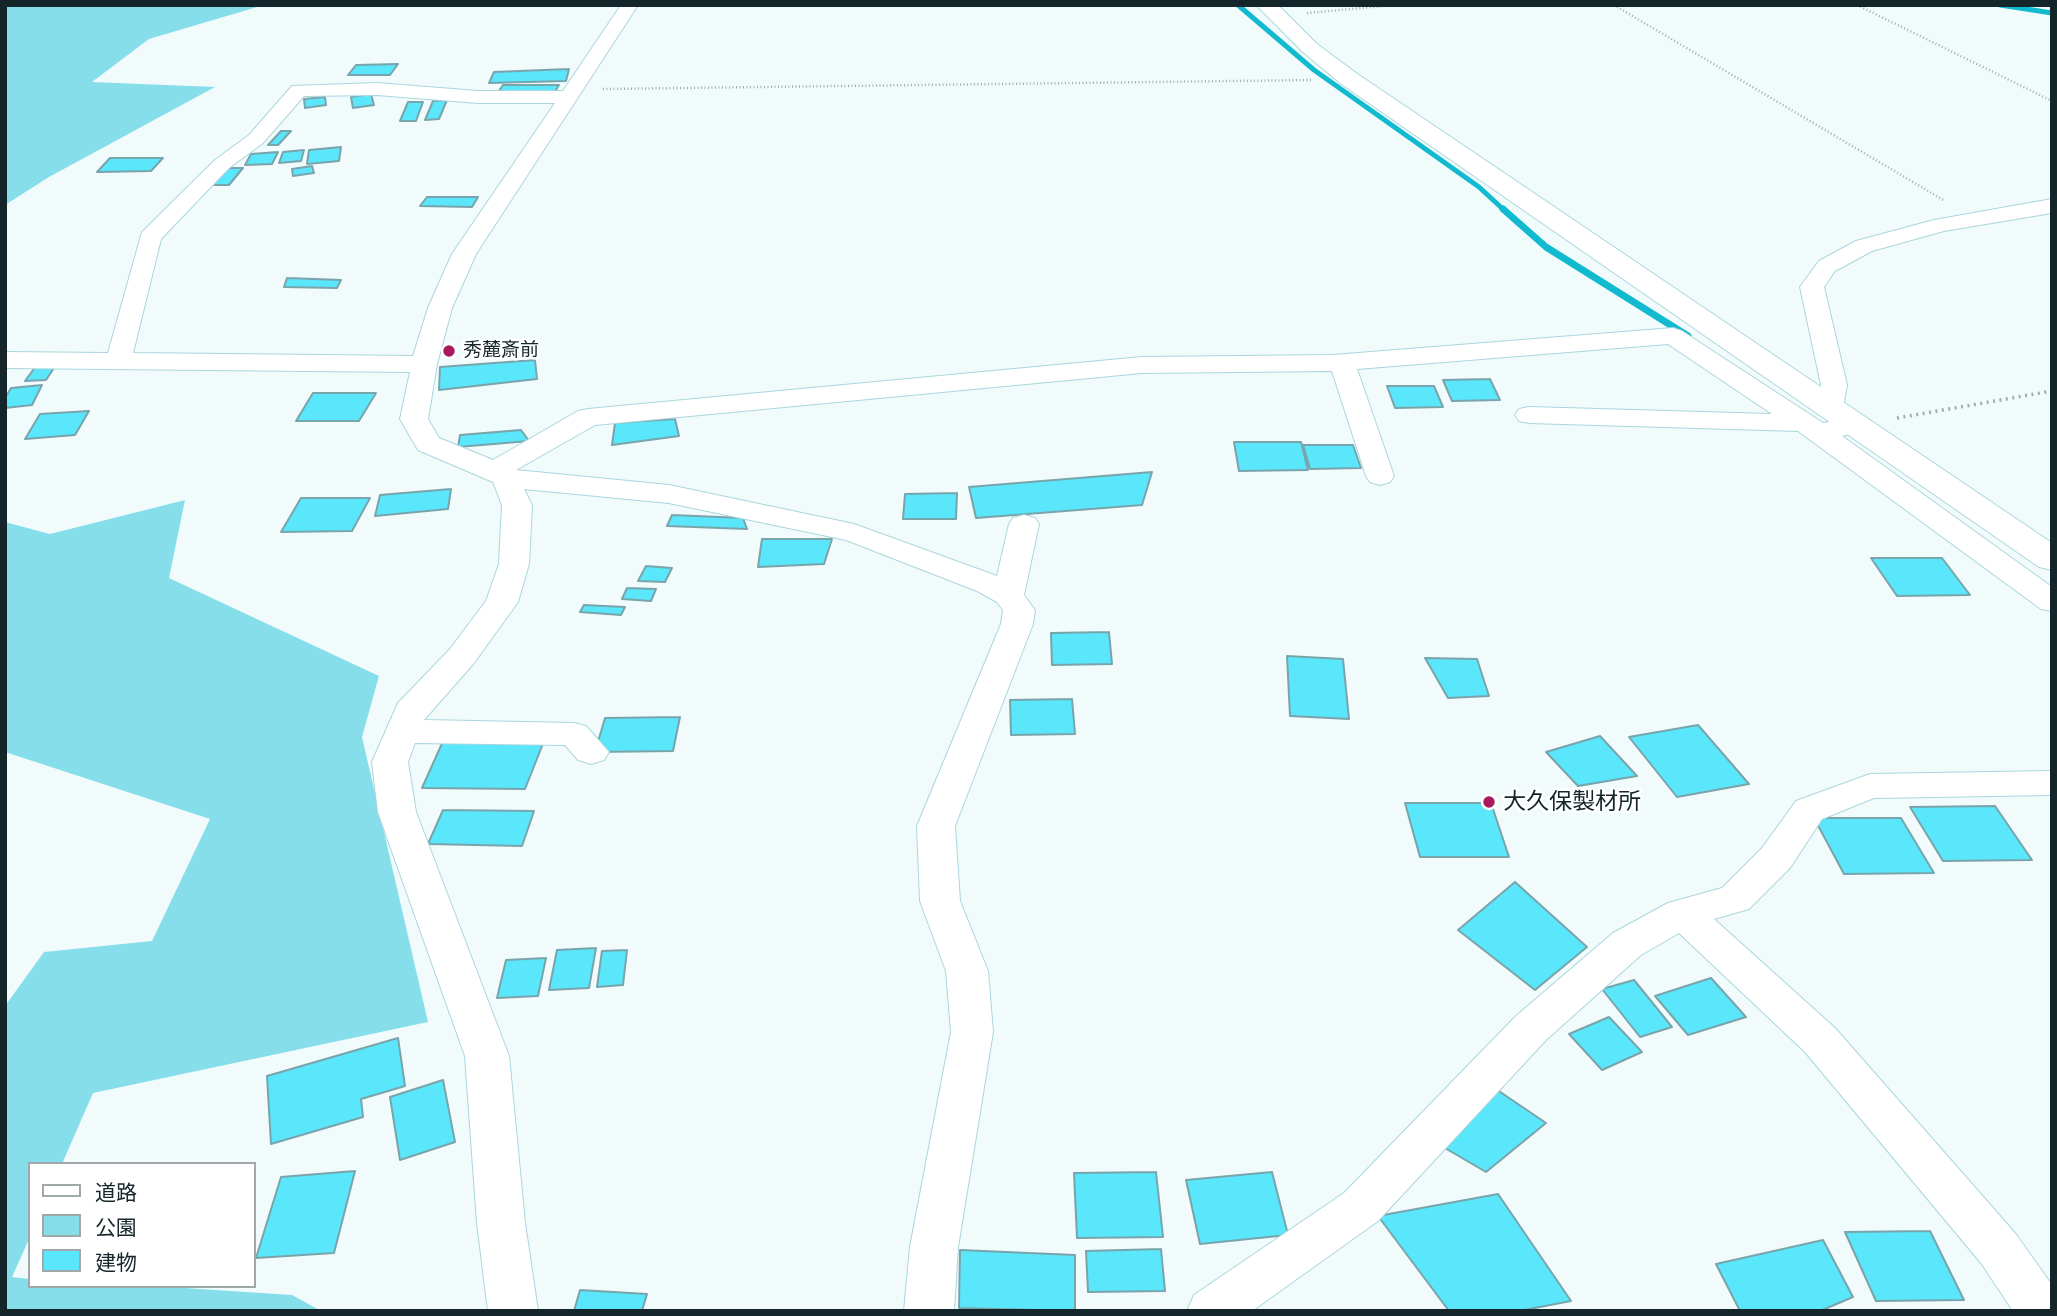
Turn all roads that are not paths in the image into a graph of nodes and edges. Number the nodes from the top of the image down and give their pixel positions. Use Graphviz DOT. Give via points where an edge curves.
graph roads {
  1 [pos="630,5"];
  2 [pos="1270,10"];
  3 [pos="572,93"];
  4 [pos="2052,206"];
  5 [pos="118,359"];
  6 [pos="5,360"];
  7 [pos="424,364"];
  8 [pos="1343,367"];
  9 [pos="1529,415"];
  10 [pos="1829,424"];
  11 [pos="500,475"];
  12 [pos="1380,476"];
  13 [pos="1024,524"];
  14 [pos="2052,559"];
  15 [pos="1008,595"];
  16 [pos="2052,602"];
  17 [pos="402,731"];
  18 [pos="591,752"];
  19 [pos="2052,783"];
  20 [pos="1682,913"];
  21 [pos="513,1311"];
  22 [pos="929,1311"];
  23 [pos="1212,1311"];
  24 [pos="2041,1311"];
  1 -- 3 [label="street"];
  2 -- 10 [label="street" via="1348,78"];
  3 -- 5 [label="street" via="478,97 377,89 299,90 256,139 222,164 150,237"];
  3 -- 7 [label="street" via="464,254 440,308"];
  4 -- 10 [label="street" via="1972,219 1864,246 1827,266 1811,287 1834,385"];
  5 -- 6 [label="street"];
  5 -- 7 [label="street"];
  7 -- 11 [label="street" via="414,419 428,444"];
  8 -- 10 [label="street" via="1673,336"];
  8 -- 11 [label="street" via="1142,365 589,417"];
  8 -- 12 [label="street"];
  9 -- 10 [label="street"];
  10 -- 14 [label="street"];
  10 -- 16 [label="street"];
  11 -- 15 [label="street" via="669,494 854,533"];
  11 -- 17 [label="street" via="517,505 514,564 502,602 462,656 410,711"];
  13 -- 15 [label="street"];
  15 -- 22 [label="street" via="1019,610 1017,624 936,826 940,901 967,971 972,1032 934,1247"];
  17 -- 18 [label="street" via="574,734"];
  17 -- 21 [label="street" via="390,761 397,812 487,1056"];
  19 -- 20 [label="street" via="1870,786 1809,810 1776,858 1735,899"];
  20 -- 23 [label="street" via="1627,944 1531,1028 1361,1207"];
  20 -- 24 [label="street" via="1820,1040 1998,1248"];
}
